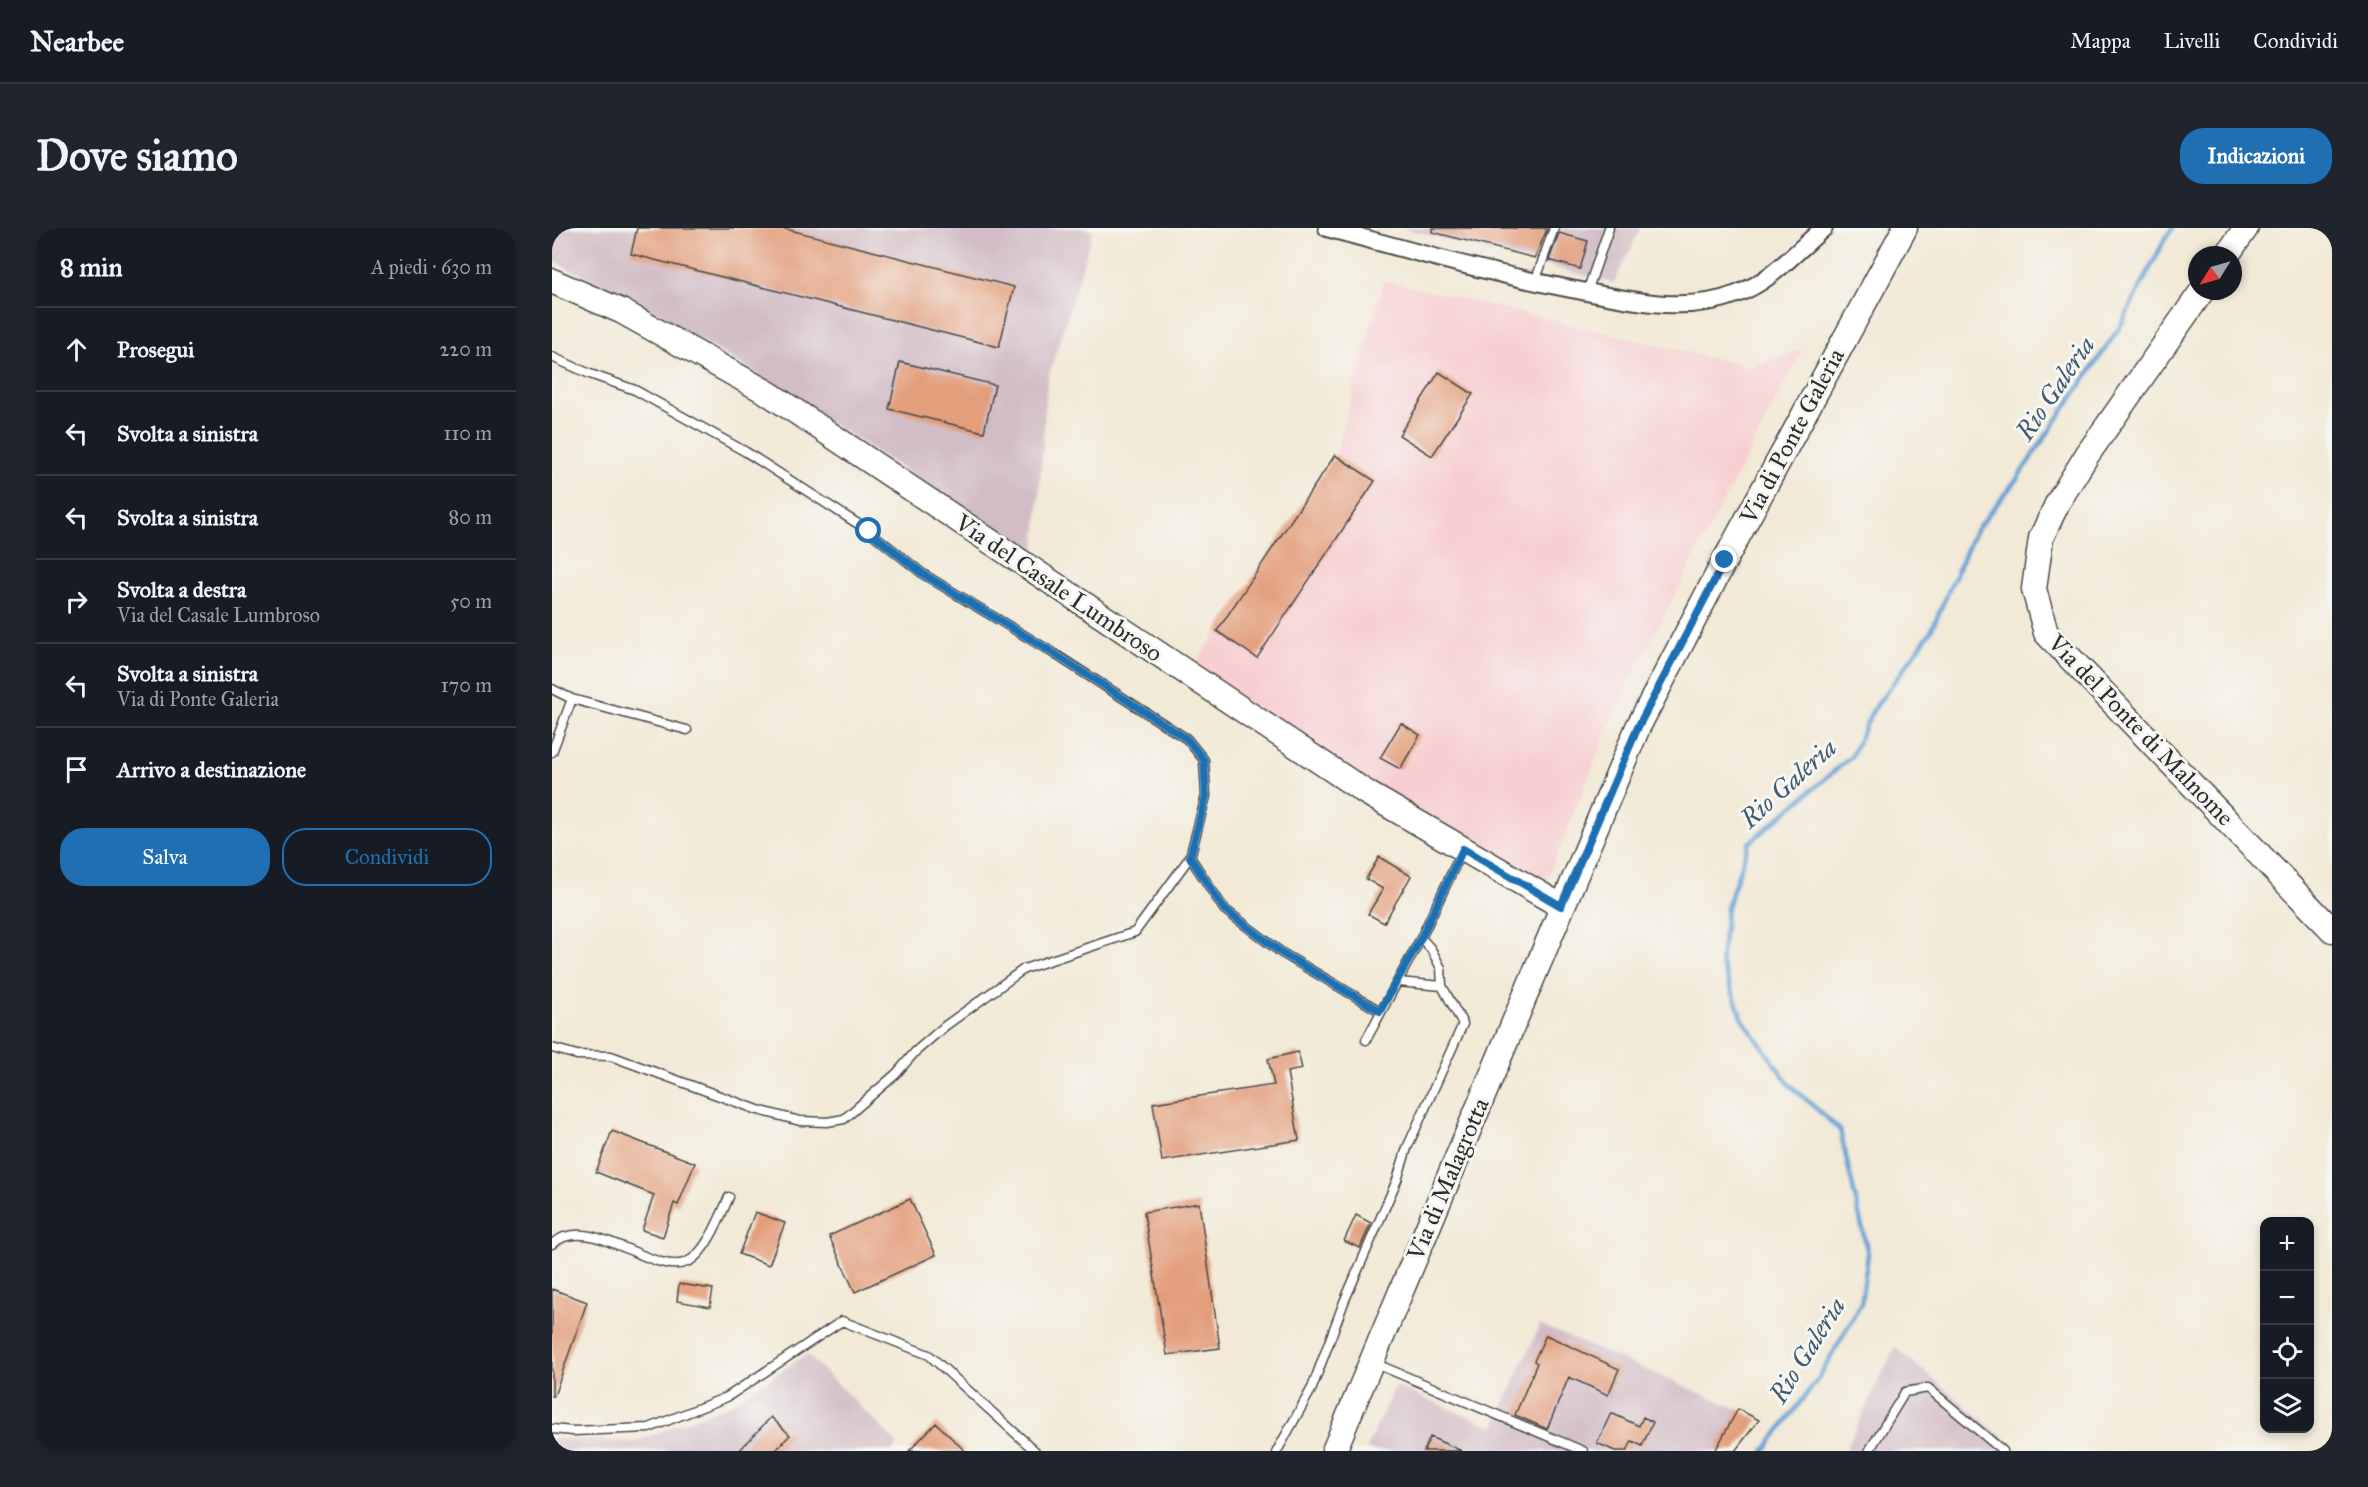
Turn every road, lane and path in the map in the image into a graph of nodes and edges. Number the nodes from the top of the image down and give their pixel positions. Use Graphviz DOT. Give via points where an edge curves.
graph roads {
  1 [pos="1327,228"];
  2 [pos="1554,228"];
  3 [pos="1610,228"];
  4 [pos="1824,228"];
  5 [pos="1905,228"];
  6 [pos="2246,228"];
  7 [pos="2233,246"];
  8 [pos="552,280"];
  9 [pos="1535,282"];
  10 [pos="1587,292"];
  11 [pos="2196,300"];
  12 [pos="552,357"];
  13 [pos="552,689"];
  14 [pos="572,699"];
  15 [pos="687,730"];
  16 [pos="552,752"];
  17 [pos="1463,849"];
  18 [pos="1190,857"];
  19 [pos="1561,906"];
  20 [pos="2332,930"];
  21 [pos="1421,938"];
  22 [pos="1398,982"];
  23 [pos="1442,986"];
  24 [pos="1380,1011"];
  25 [pos="1366,1040"];
  26 [pos="552,1048"];
  27 [pos="729,1197"];
  28 [pos="552,1244"];
  29 [pos="1371,1362"];
  30 [pos="552,1429"];
  31 [pos="1035,1451"];
  32 [pos="1277,1451"];
  33 [pos="1334,1451"];
  34 [pos="1583,1451"];
  35 [pos="1869,1451"];
  36 [pos="2003,1451"];
  1 -- 9 [label="street"];
  2 -- 9 [label="lane"];
  3 -- 10 [label="lane"];
  4 -- 10 [label="street" via="1774,273 1743,292 1722,299 1656,303"];
  5 -- 19 [label="street, Via di Ponte Galeria" via="1638,727"];
  6 -- 7 [label="street"];
  8 -- 17 [label="street, Via del Casale Lumbroso" via="621,311 768,393 1359,788"];
  9 -- 10 [label="street"];
  11 -- 20 [label="street, Via del Ponte di Malnome" via="2058,502 2041,538 2034,589 2046,633"];
  12 -- 18 [label="lane" via="635,390 746,452 869,531 923,574 1187,739 1204,760 1206,796"];
  13 -- 14 [label="lane"];
  14 -- 15 [label="lane"];
  14 -- 16 [label="lane"];
  17 -- 19 [label="street, Via del Casale Lumbroso"];
  17 -- 21 [label="lane"];
  18 -- 24 [label="lane" via="1224,909 1282,953"];
  18 -- 26 [label="lane" via="1135,932 1024,969 945,1026 844,1119 800,1121 758,1110 611,1056 577,1055"];
  19 -- 29 [label="street, Via di Malagrotta"];
  21 -- 22 [label="lane"];
  21 -- 23 [label="lane" via="1441,968"];
  22 -- 23 [label="lane"];
  22 -- 24 [label="lane"];
  23 -- 32 [label="lane" via="1463,1024 1407,1148 1312,1388"];
  24 -- 25 [label="lane"];
  27 -- 28 [label="lane" via="706,1243 689,1262 673,1266 581,1233"];
  29 -- 33 [label="street, Via di Malagrotta"];
  29 -- 34 [label="lane"];
  30 -- 31 [label="lane" via="649,1428 727,1397 842,1321 929,1355"];
  35 -- 36 [label="lane" via="1905,1392 1928,1388"];
}
